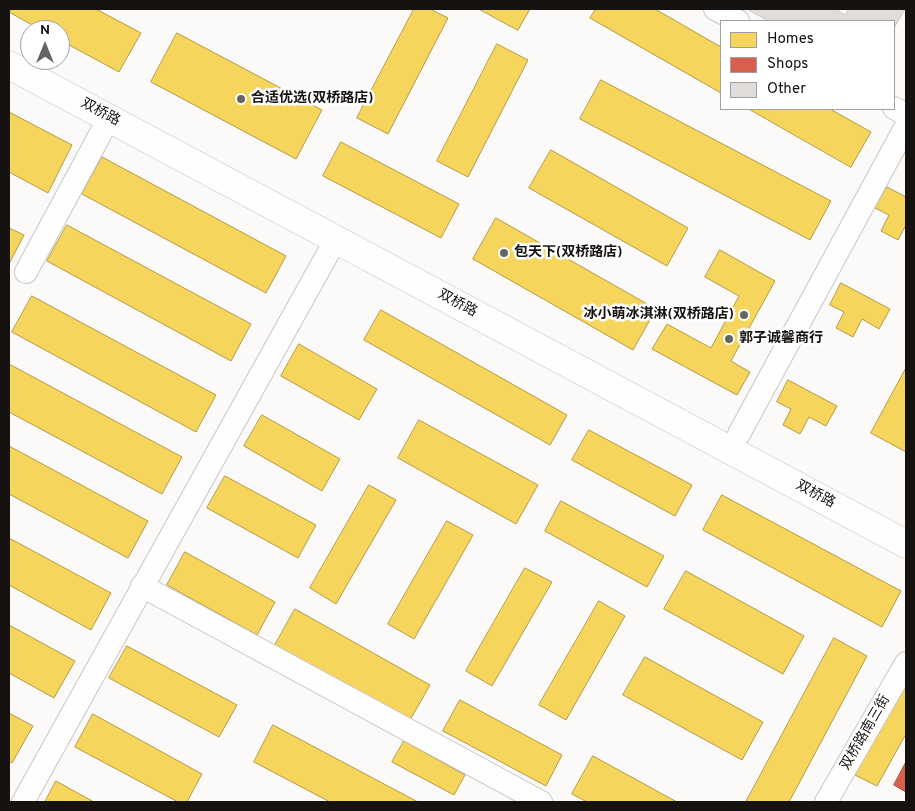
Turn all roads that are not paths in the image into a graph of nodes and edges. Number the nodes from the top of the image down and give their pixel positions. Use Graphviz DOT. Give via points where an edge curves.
graph roads {
  1 [pos="715,9"];
  2 [pos="736,20"];
  3 [pos="9,65"];
  4 [pos="54,70"];
  5 [pos="895,109"];
  6 [pos="906,115"];
  7 [pos="109,118"];
  8 [pos="906,126"];
  9 [pos="336,239"];
  10 [pos="26,272"];
  11 [pos="739,434"];
  12 [pos="906,526"];
  13 [pos="906,544"];
  14 [pos="142,586"];
  15 [pos="906,663"];
  16 [pos="23,802"];
  17 [pos="541,802"];
  18 [pos="826,802"];
  1 -- 2 [label="street"];
  3 -- 7 [label="main road, 双桥路"];
  4 -- 11 [label="main road, 双桥路"];
  5 -- 6 [label="street"];
  7 -- 9 [label="main road, 双桥路"];
  7 -- 10 [label="street"];
  8 -- 11 [label="street"];
  9 -- 13 [label="main road, 双桥路"];
  9 -- 14 [label="street"];
  11 -- 12 [label="main road, 双桥路"];
  14 -- 16 [label="street"];
  14 -- 17 [label="street"];
  15 -- 18 [label="street, 双桥路南三街"];
}
